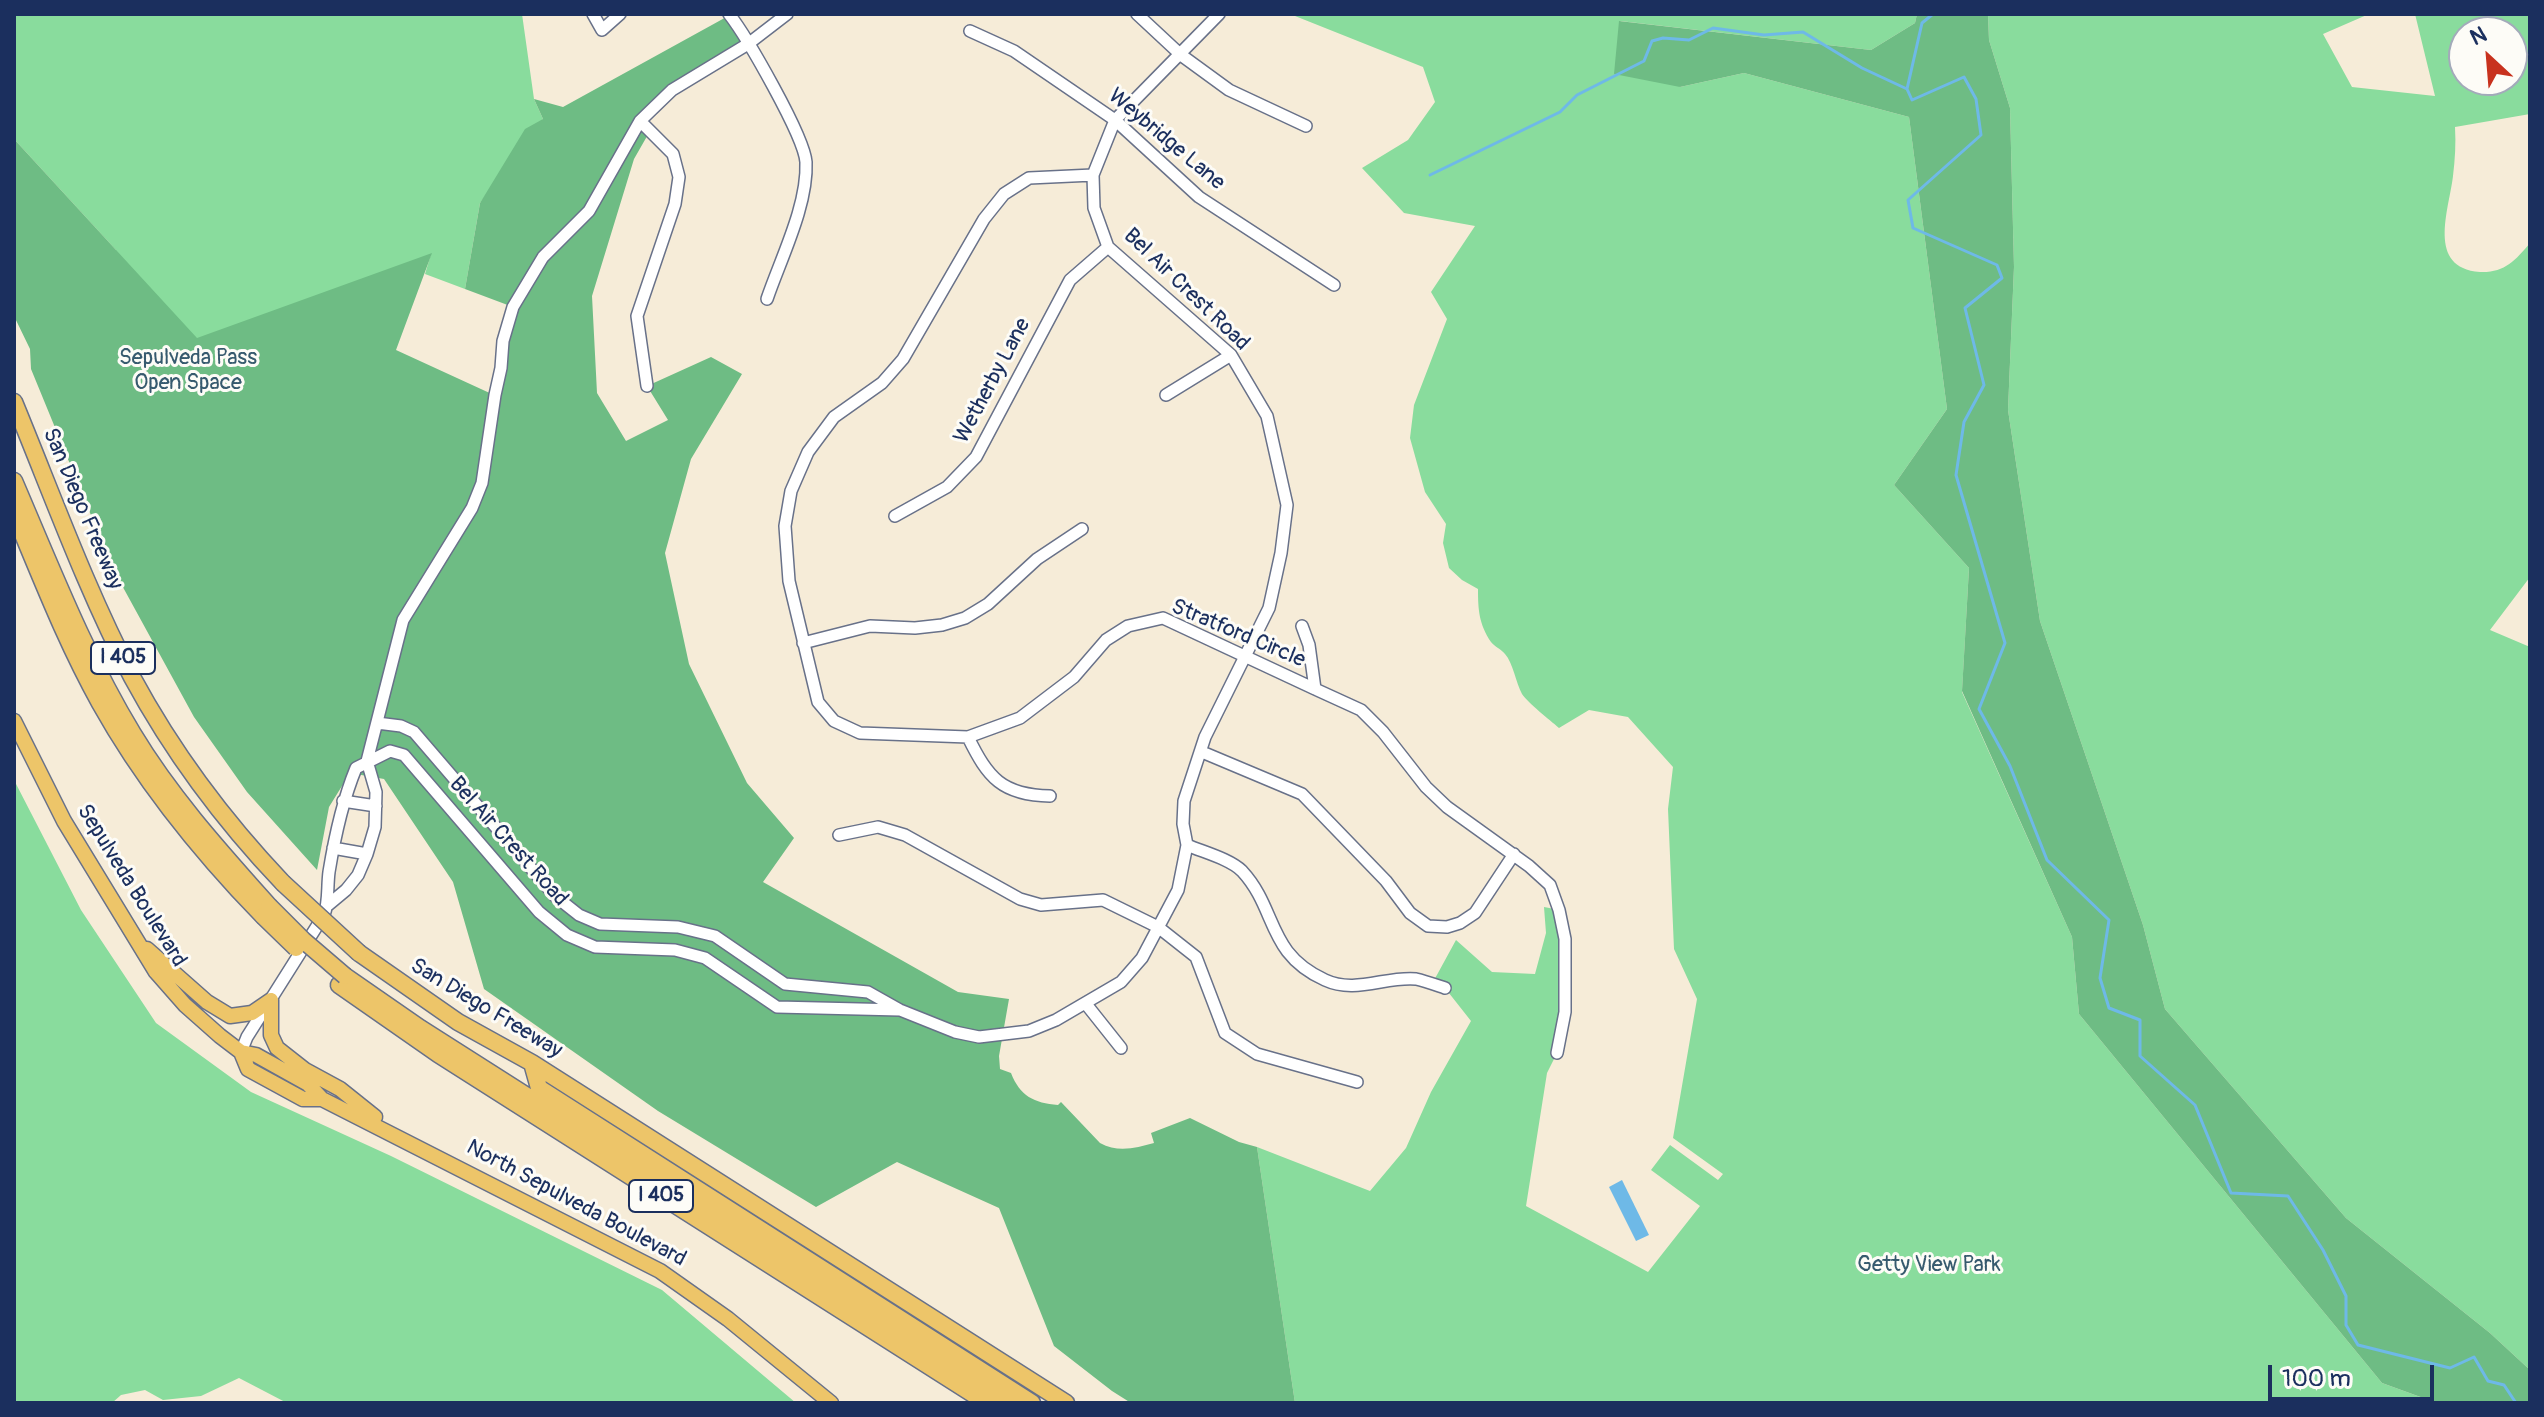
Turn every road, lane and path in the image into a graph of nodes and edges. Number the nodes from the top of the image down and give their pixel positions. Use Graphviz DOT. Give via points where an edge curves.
graph roads {
  1 [pos="593,14"];
  2 [pos="620,14"];
  3 [pos="729,14"];
  4 [pos="787,14"];
  5 [pos="1137,14"];
  6 [pos="1219,14"];
  7 [pos="970,31"];
  8 [pos="748,44"];
  9 [pos="1181,55"];
  10 [pos="1115,120"];
  11 [pos="640,121"];
  12 [pos="1306,126"];
  13 [pos="1093,175"];
  14 [pos="1108,247"];
  15 [pos="1334,285"];
  16 [pos="767,299"];
  17 [pos="1231,355"];
  18 [pos="647,386"];
  19 [pos="1166,395"];
  20 [pos="14,402"];
  21 [pos="14,481"];
  22 [pos="14,513"];
  23 [pos="895,516"];
  24 [pos="1082,529"];
  25 [pos="1302,626"];
  26 [pos="803,643"];
  27 [pos="1245,655"];
  28 [pos="1315,689"];
  29 [pos="14,721"];
  30 [pos="377,723"];
  31 [pos="968,737"];
  32 [pos="1202,752"];
  33 [pos="367,761"];
  34 [pos="1050,796"];
  35 [pos="343,801"];
  36 [pos="376,806"];
  37 [pos="839,835"];
  38 [pos="1187,845"];
  39 [pos="333,848"];
  40 [pos="367,854"];
  41 [pos="1514,854"];
  42 [pos="328,905"];
  43 [pos="266,911"];
  44 [pos="1158,927"];
  45 [pos="129,932"];
  46 [pos="342,980"];
  47 [pos="1445,988"];
  48 [pos="271,1000"];
  49 [pos="1086,1004"];
  50 [pos="900,1010"];
  51 [pos="1121,1048"];
  52 [pos="241,1052"];
  53 [pos="1557,1053"];
  54 [pos="532,1063"];
  55 [pos="1357,1082"];
  56 [pos="400,1136"];
  57 [pos="831,1403"];
  58 [pos="987,1403"];
  59 [pos="1009,1403"];
  60 [pos="1032,1403"];
  61 [pos="1066,1403"];
  1 -- 2 [label="street" via="602,30"];
  3 -- 8 [label="street"];
  4 -- 8 [label="street"];
  5 -- 9 [label="street"];
  6 -- 9 [label="street, Bel Air Crest Road"];
  7 -- 10 [label="street, Weybridge Lane" via="1014,51"];
  8 -- 11 [label="street" via="672,90"];
  8 -- 16 [label="street" via="797,132 806,160 803,193"];
  9 -- 10 [label="street, Bel Air Crest Road"];
  9 -- 12 [label="street" via="1229,90"];
  10 -- 13 [label="street, Bel Air Crest Road"];
  10 -- 15 [label="street, Weybridge Lane" via="1199,197"];
  11 -- 18 [label="street" via="673,154 679,177 637,316"];
  11 -- 30 [label="street" via="589,211 543,257 513,307 482,483 403,620"];
  13 -- 14 [label="street, Bel Air Crest Road" via="1094,208"];
  13 -- 26 [label="street, Stratford Circle" via="1029,178 1004,194 984,219 903,359 882,383 834,417 808,452 791,491 785,526 789,581"];
  14 -- 17 [label="street, Bel Air Crest Road"];
  14 -- 23 [label="street, Wetherby Lane" via="1070,280 976,457 947,487"];
  17 -- 19 [label="street"];
  17 -- 27 [label="street, Bel Air Crest Road" via="1267,416 1287,505 1269,608"];
  20 -- 54 [label="highway, San Diego Freeway / I 405, bridge" via="111,633 148,704 207,795 283,883 359,953 445,1014"];
  21 -- 43 [label="highway" via="110,695 167,786"];
  22 -- 43 [label="highway, I 405" via="68,641 122,740 186,831"];
  24 -- 26 [label="street" via="965,618 915,628 870,626"];
  25 -- 28 [label="street"];
  26 -- 31 [label="street, Stratford Circle" via="818,702 834,721 860,733"];
  27 -- 28 [label="street, Stratford Circle"];
  27 -- 31 [label="street, Stratford Circle" via="1163,618 1128,626 1020,718"];
  27 -- 32 [label="street, Bel Air Crest Road"];
  28 -- 41 [label="street, Stratford Circle" via="1361,710 1447,807"];
  29 -- 45 [label="main road, Sepulveda Boulevard"];
  30 -- 33 [label="street"];
  30 -- 50 [label="street, Bel Air Crest Road" via="414,732 555,896 579,915 600,924 678,927 715,936 785,984 868,992"];
  31 -- 34 [label="street" via="983,769 998,782 1027,796"];
  32 -- 38 [label="street, Bel Air Crest Road" via="1184,801"];
  32 -- 41 [label="street" via="1302,794 1428,926 1447,927 1475,913"];
  33 -- 35 [label="street" via="356,768"];
  33 -- 36 [label="street"];
  33 -- 50 [label="street, Bel Air Crest Road" via="390,751 404,755 539,912 567,935 595,947 675,950 705,958 777,1007"];
  35 -- 36 [label="street"];
  35 -- 39 [label="street"];
  36 -- 40 [label="street"];
  37 -- 44 [label="street" via="878,827 905,835 1020,899 1041,905 1103,900"];
  38 -- 44 [label="street, Bel Air Crest Road" via="1178,890"];
  38 -- 47 [label="street" via="1239,868 1283,948 1328,982 1359,986 1415,979"];
  39 -- 40 [label="street"];
  39 -- 42 [label="street"];
  40 -- 42 [label="street" via="358,875"];
  41 -- 53 [label="street, Stratford Circle" via="1550,885 1559,910 1565,939 1565,1012"];
  42 -- 48 [label="street"];
  43 -- 46 [label="highway, I 405, bridge"];
  44 -- 49 [label="street, Bel Air Crest Road" via="1142,958 1121,982"];
  44 -- 55 [label="street" via="1196,957 1225,1033 1257,1054"];
  45 -- 48 [label="main road" via="220,1012 236,1017"];
  45 -- 52 [label="main road, Sepulveda Boulevard" via="177,998"];
  46 -- 58 [label="highway, I 405" via="438,1054"];
  46 -- 59 [label="highway"];
  48 -- 52 [label="street"];
  48 -- 56 [label="main road" via="271,1035 277,1048"];
  49 -- 50 [label="street, Bel Air Crest Road" via="1029,1031 979,1037"];
  49 -- 51 [label="street"];
  52 -- 56 [label="main road, North Sepulveda Boulevard" via="256,1055 308,1084 322,1099"];
  54 -- 60 [label="highway" via="539,1088"];
  54 -- 61 [label="highway, San Diego Freeway / I 405"];
  56 -- 57 [label="main road, North Sepulveda Boulevard" via="660,1271"];
}
